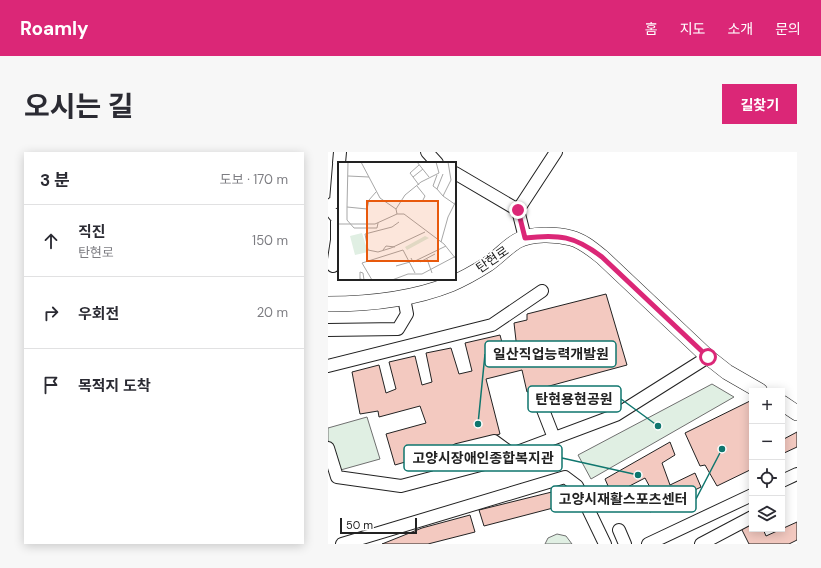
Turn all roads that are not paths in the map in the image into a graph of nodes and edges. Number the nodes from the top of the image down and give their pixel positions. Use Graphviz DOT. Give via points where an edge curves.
graph roads {
  1 [pos="340,152"];
  2 [pos="427,152"];
  3 [pos="556,152"];
  4 [pos="339,162"];
  5 [pos="436,162"];
  6 [pos="456,174"];
  7 [pos="338,176"];
  8 [pos="328,207"];
  9 [pos="518,210"];
  10 [pos="525,238"];
  11 [pos="333,266"];
  12 [pos="542,292"];
  13 [pos="404,298"];
  14 [pos="333,304"];
  15 [pos="328,330"];
  16 [pos="708,357"];
  17 [pos="328,366"];
  18 [pos="755,388"];
  19 [pos="538,397"];
  20 [pos="785,406"];
  21 [pos="797,413"];
  22 [pos="554,438"];
  23 [pos="328,448"];
  24 [pos="512,454"];
  25 [pos="797,474"];
  26 [pos="436,477"];
  27 [pos="785,480"];
  28 [pos="750,496"];
  29 [pos="749,519"];
  30 [pos="619,530"];
  31 [pos="724,539"];
  32 [pos="342,544"];
  33 [pos="604,544"];
  34 [pos="625,544"];
  35 [pos="648,544"];
  36 [pos="701,544"];
  1 -- 4 [label="street"];
  2 -- 5 [label="street"];
  3 -- 9 [label="street"];
  6 -- 9 [label="street"];
  7 -- 8 [label="street" via="336,201"];
  8 -- 11 [label="street" via="337,218"];
  9 -- 10 [label="street"];
  10 -- 13 [label="main road, 탄현로" via="488,264 452,284"];
  10 -- 16 [label="main road, 탄현로" via="571,238 586,245"];
  12 -- 17 [label="street" via="492,325"];
  13 -- 14 [label="main road, 탄현로" via="381,302"];
  13 -- 15 [label="street" via="407,314 398,329"];
  16 -- 18 [label="main road, 탄현로" via="727,372"];
  16 -- 22 [label="street" via="616,415"];
  19 -- 22 [label="street"];
  20 -- 21 [label="main road"];
  22 -- 24 [label="street"];
  23 -- 26 [label="street" via="337,477 401,486"];
  24 -- 26 [label="street"];
  24 -- 26 [label="street" via="494,441 457,450"];
  25 -- 27 [label="street"];
  28 -- 35 [label="street"];
  29 -- 31 [label="street"];
  30 -- 34 [label="street"];
  31 -- 36 [label="street"];
  32 -- 33 [label="street" via="565,477 577,486"];
}
